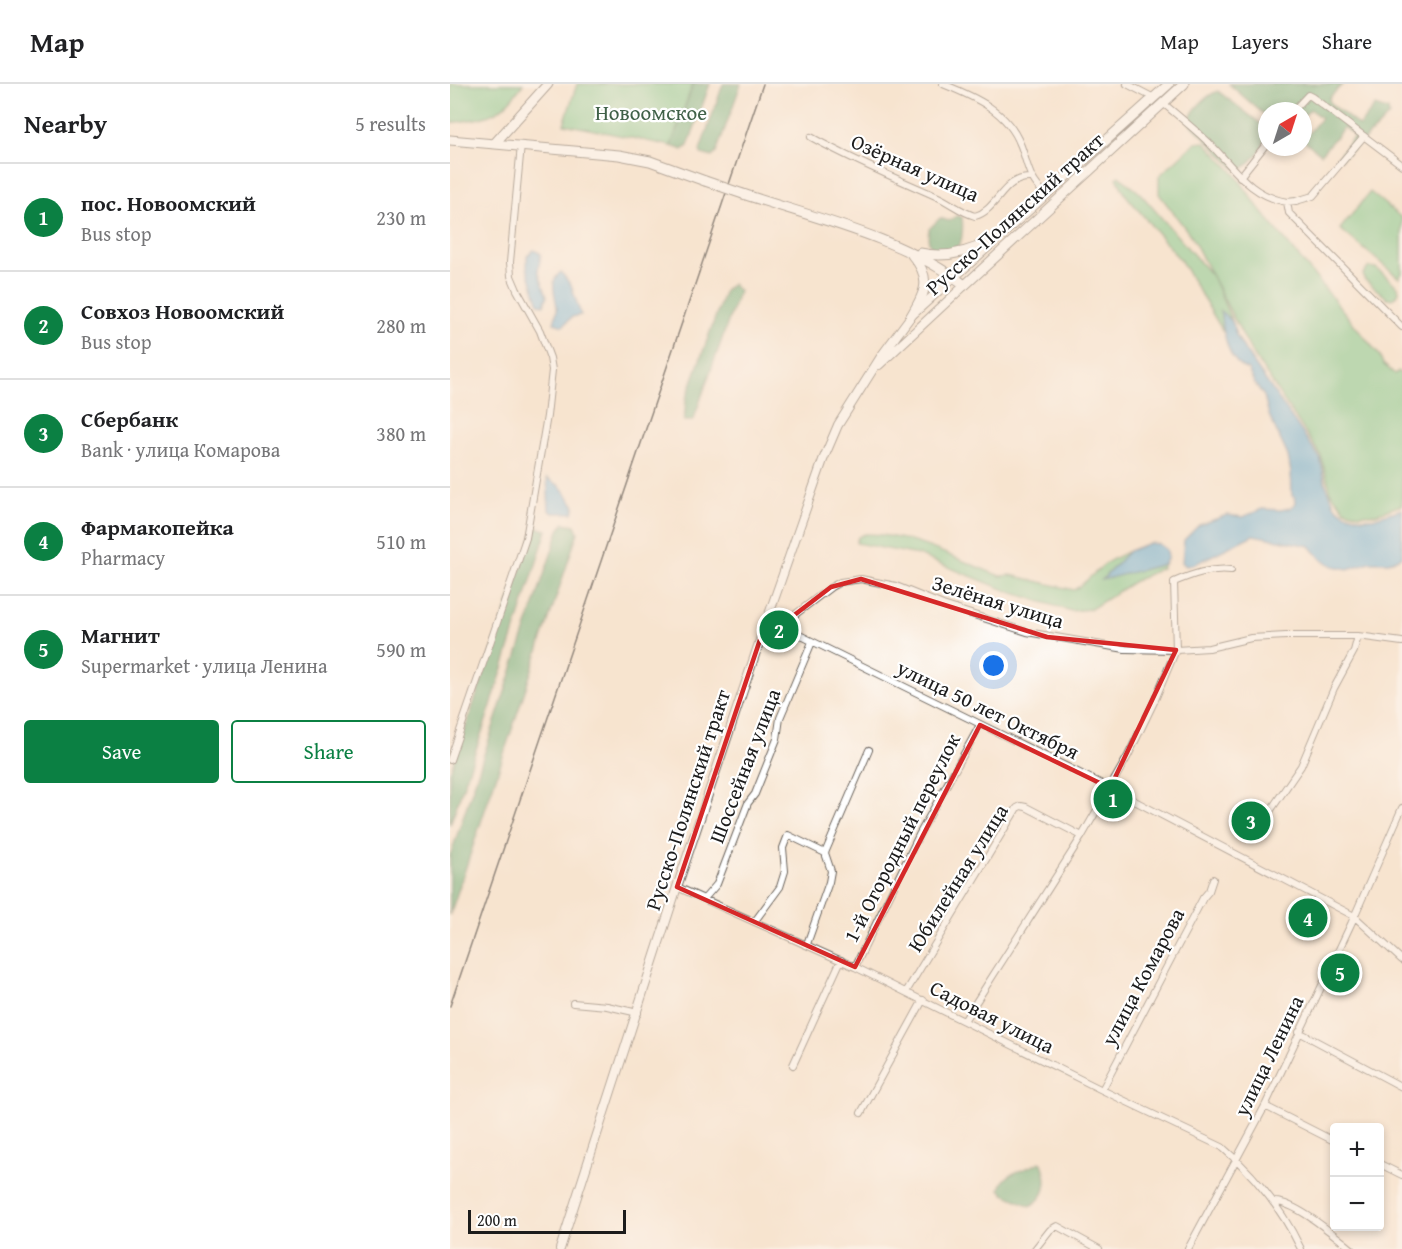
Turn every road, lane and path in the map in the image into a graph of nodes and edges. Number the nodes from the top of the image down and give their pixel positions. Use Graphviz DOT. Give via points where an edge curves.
graph roads {
  1 [pos="548,84"];
  2 [pos="942,84"];
  3 [pos="1127,84"];
  4 [pos="1169,84"];
  5 [pos="1184,84"];
  6 [pos="1158,100"];
  7 [pos="1301,102"];
  8 [pos="1364,136"];
  9 [pos="811,137"];
  10 [pos="450,140"];
  11 [pos="495,143"];
  12 [pos="521,145"];
  13 [pos="1258,154"];
  14 [pos="1402,165"];
  15 [pos="1031,177"];
  16 [pos="1240,177"];
  17 [pos="1046,195"];
  18 [pos="1287,202"];
  19 [pos="1007,230"];
  20 [pos="906,249"];
  21 [pos="954,276"];
  22 [pos="965,285"];
  23 [pos="911,316"];
  24 [pos="1402,327"];
  25 [pos="872,372"];
  26 [pos="1231,570"];
  27 [pos="767,619"];
  28 [pos="780,626"];
  29 [pos="1358,636"];
  30 [pos="812,642"];
  31 [pos="1402,642"];
  32 [pos="1176,650"];
  33 [pos="980,725"];
  34 [pos="869,750"];
  35 [pos="450,760"];
  36 [pos="1110,788"];
  37 [pos="1402,808"];
  38 [pos="1082,836"];
  39 [pos="1253,836"];
  40 [pos="825,853"];
  41 [pos="1213,879"];
  42 [pos="677,886"];
  43 [pos="704,899"];
  44 [pos="1354,916"];
  45 [pos="755,921"];
  46 [pos="807,944"];
  47 [pos="841,960"];
  48 [pos="1402,960"];
  49 [pos="855,967"];
  50 [pos="906,992"];
  51 [pos="923,1000"];
  52 [pos="573,1003"];
  53 [pos="638,1014"];
  54 [pos="964,1021"];
  55 [pos="1299,1032"];
  56 [pos="793,1065"];
  57 [pos="1402,1087"];
  58 [pos="1102,1090"];
  59 [pos="1265,1106"];
  60 [pos="861,1113"];
  61 [pos="1330,1138"];
  62 [pos="1235,1158"];
  63 [pos="1384,1166"];
  64 [pos="1402,1175"];
  65 [pos="1275,1202"];
  66 [pos="560,1249"];
  67 [pos="1035,1249"];
  68 [pos="1099,1249"];
  69 [pos="1188,1249"];
  70 [pos="1301,1249"];
  71 [pos="1352,1249"];
  1 -- 11 [label="main road"];
  2 -- 15 [label="street" via="1002,115 1018,139"];
  3 -- 6 [label="street"];
  4 -- 6 [label="main road, Русско-Полянский тракт"];
  5 -- 6 [label="main road, Русско-Полянский тракт"];
  6 -- 16 [label="street" via="1208,141"];
  6 -- 17 [label="main road, Русско-Полянский тракт"];
  6 -- 22 [label="main road, Русско-Полянский тракт"];
  7 -- 8 [label="street" via="1308,95"];
  8 -- 14 [label="street"];
  8 -- 18 [label="street" via="1313,196"];
  9 -- 15 [label="street, Озёрная улица" via="975,216 987,210 1015,181"];
  10 -- 11 [label="main road"];
  11 -- 12 [label="main road"];
  12 -- 20 [label="main road, bridge" via="634,157"];
  12 -- 35 [label="street" via="511,276 550,358 547,416 526,538"];
  13 -- 16 [label="street"];
  15 -- 17 [label="street"];
  16 -- 18 [label="street" via="1260,193"];
  17 -- 19 [label="main road, Русско-Полянский тракт"];
  18 -- 24 [label="street" via="1289,213"];
  19 -- 20 [label="main road" via="978,248 956,253 927,254"];
  19 -- 21 [label="main road, Русско-Полянский тракт"];
  20 -- 21 [label="main road"];
  20 -- 23 [label="main road" via="919,262 926,280 922,298"];
  21 -- 22 [label="main road"];
  21 -- 23 [label="main road, Русско-Полянский тракт"];
  22 -- 25 [label="main road, Русско-Полянский тракт"];
  23 -- 25 [label="main road, Русско-Полянский тракт"];
  25 -- 27 [label="main road, Русско-Полянский тракт" via="830,443"];
  26 -- 32 [label="street" via="1193,574 1174,582"];
  27 -- 28 [label="street, улица 50 лет Октября"];
  27 -- 42 [label="main road, Русско-Полянский тракт"];
  28 -- 30 [label="street, улица 50 лет Октября"];
  28 -- 32 [label="street, Зелёная улица" via="831,587 861,579 896,586 996,623 1047,637 1125,649"];
  29 -- 31 [label="street, Зелёная улица"];
  29 -- 32 [label="street, Зелёная улица" via="1260,637 1209,648"];
  29 -- 39 [label="street" via="1301,766"];
  30 -- 33 [label="street, улица 50 лет Октября"];
  30 -- 43 [label="street, Шоссейная улица" via="780,718 777,739 755,794 717,884"];
  32 -- 36 [label="street" via="1134,746"];
  33 -- 36 [label="street, улица 50 лет Октября"];
  33 -- 49 [label="street, 1-й Огородный переулок" via="919,835"];
  34 -- 40 [label="street"];
  36 -- 38 [label="street"];
  36 -- 44 [label="street, улица 50 лет Октября"];
  37 -- 44 [label="street, улица Ленина"];
  38 -- 50 [label="street, Юбилейная улица" via="1026,807 1017,808"];
  38 -- 54 [label="street"];
  40 -- 45 [label="street" via="788,835 780,887"];
  40 -- 46 [label="street" via="830,882"];
  41 -- 58 [label="street, улица Комарова"];
  42 -- 43 [label="street, Садовая улица"];
  42 -- 53 [label="main road, Русско-Полянский тракт"];
  43 -- 45 [label="street, Садовая улица"];
  44 -- 48 [label="street, улица 50 лет Октября"];
  44 -- 55 [label="street, улица Ленина"];
  45 -- 46 [label="street, Садовая улица"];
  46 -- 47 [label="street, Садовая улица"];
  47 -- 49 [label="street, Садовая улица"];
  47 -- 56 [label="street, 1-й Огородный переулок"];
  49 -- 50 [label="street, Садовая улица"];
  50 -- 51 [label="street, Садовая улица"];
  51 -- 54 [label="street, Садовая улица"];
  51 -- 60 [label="street"];
  52 -- 53 [label="street"];
  53 -- 66 [label="main road, Русско-Полянский тракт"];
  54 -- 58 [label="street, Садовая улица"];
  55 -- 57 [label="street"];
  55 -- 59 [label="street, улица Ленина"];
  58 -- 62 [label="street, Садовая улица"];
  59 -- 61 [label="street"];
  59 -- 62 [label="street, улица Ленина"];
  62 -- 65 [label="street, Садовая улица"];
  62 -- 69 [label="street, улица Ленина"];
  63 -- 64 [label="street"];
  65 -- 70 [label="street, Садовая улица"];
  65 -- 71 [label="street, Садовая улица" via="1292,1206"];
  67 -- 68 [label="street" via="1057,1226"];
}
